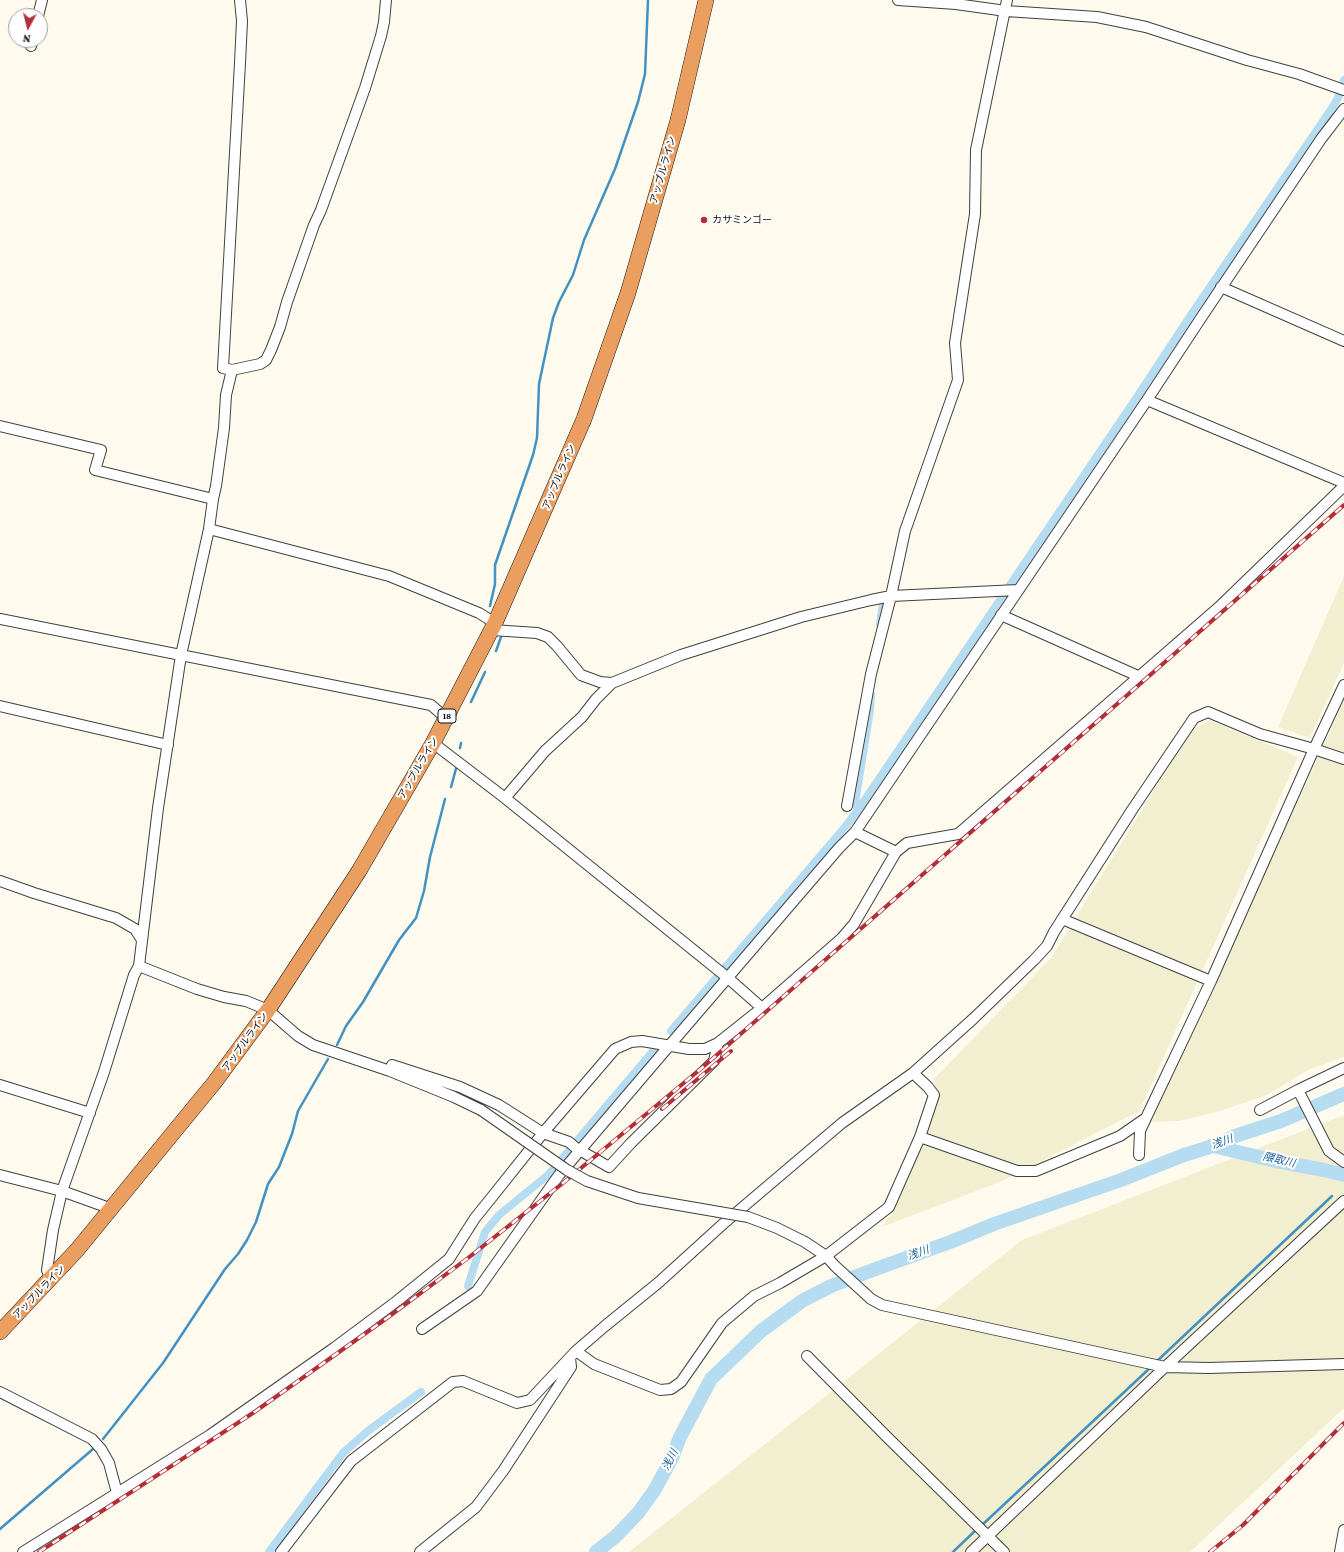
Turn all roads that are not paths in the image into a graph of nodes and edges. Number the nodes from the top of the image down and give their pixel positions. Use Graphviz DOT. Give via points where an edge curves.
graph roads {
  1 [pos="240,0"];
  2 [pos="386,0"];
  3 [pos="706,0"];
  4 [pos="898,0"];
  5 [pos="1008,0"];
  6 [pos="1006,11"];
  7 [pos="1340,89"];
  8 [pos="1344,109"];
  9 [pos="1221,287"];
  10 [pos="1344,341"];
  11 [pos="232,370"];
  12 [pos="1147,400"];
  13 [pos="0,426"];
  14 [pos="1344,485"];
  15 [pos="213,499"];
  16 [pos="209,529"];
  17 [pos="1015,590"];
  18 [pos="891,596"];
  19 [pos="1002,615"];
  20 [pos="0,620"];
  21 [pos="494,626"];
  22 [pos="182,655"];
  23 [pos="1138,676"];
  24 [pos="612,683"];
  25 [pos="1344,685"];
  26 [pos="0,706"];
  27 [pos="446,718"];
  28 [pos="433,743"];
  29 [pos="168,746"];
  30 [pos="1314,749"];
  31 [pos="1344,759"];
  32 [pos="505,798"];
  33 [pos="847,806"];
  34 [pos="855,832"];
  35 [pos="896,852"];
  36 [pos="0,881"];
  37 [pos="1062,919"];
  38 [pos="142,940"];
  39 [pos="139,966"];
  40 [pos="727,976"];
  41 [pos="1211,981"];
  42 [pos="762,1008"];
  43 [pos="268,1010"];
  44 [pos="718,1043"];
  45 [pos="669,1046"];
  46 [pos="1344,1068"];
  47 [pos="390,1071"];
  48 [pos="913,1072"];
  49 [pos="0,1084"];
  50 [pos="1298,1091"];
  51 [pos="1260,1110"];
  52 [pos="90,1113"];
  53 [pos="1146,1118"];
  54 [pos="543,1133"];
  55 [pos="920,1137"];
  56 [pos="575,1147"];
  57 [pos="1139,1155"];
  58 [pos="1344,1162"];
  59 [pos="0,1175"];
  60 [pos="62,1191"];
  61 [pos="1344,1201"];
  62 [pos="112,1209"];
  63 [pos="826,1256"];
  64 [pos="51,1280"];
  65 [pos="422,1329"];
  66 [pos="0,1332"];
  67 [pos="573,1354"];
  68 [pos="807,1356"];
  69 [pos="1344,1364"];
  70 [pos="1165,1367"];
  71 [pos="0,1392"];
  72 [pos="117,1493"];
  73 [pos="1344,1530"];
  74 [pos="989,1536"];
  75 [pos="23,1552"];
  76 [pos="281,1552"];
  77 [pos="420,1552"];
  78 [pos="971,1552"];
  79 [pos="1004,1552"];
  80 [pos="1340,1552"];
  1 -- 11 [label="street" via="242,20 223,368"];
  2 -- 11 [label="street" via="381,36 365,88 271,350 266,360 260,364"];
  3 -- 21 [label="highway, アップルライン / 18" via="678,120 628,293 584,419"];
  4 -- 6 [label="street"];
  5 -- 6 [label="street"];
  6 -- 7 [label="street" via="1097,17 1146,27"];
  6 -- 18 [label="street" via="976,150 975,214 955,343 958,380 905,531"];
  8 -- 9 [label="street"];
  9 -- 10 [label="street"];
  9 -- 12 [label="street"];
  11 -- 15 [label="street" via="226,394 224,428"];
  12 -- 14 [label="street"];
  12 -- 17 [label="street"];
  13 -- 15 [label="street" via="100,450 95,470"];
  14 -- 23 [label="street" via="1219,607"];
  15 -- 16 [label="street"];
  16 -- 21 [label="street" via="389,576 479,612"];
  16 -- 22 [label="street"];
  17 -- 18 [label="street"];
  17 -- 19 [label="street"];
  18 -- 24 [label="street" via="794,620 682,655"];
  18 -- 33 [label="street" via="871,674"];
  19 -- 23 [label="street"];
  19 -- 34 [label="street"];
  20 -- 22 [label="street"];
  21 -- 24 [label="street" via="537,632 548,637 581,675 600,682"];
  21 -- 27 [label="highway, アップルライン / 18"];
  22 -- 27 [label="street" via="431,705"];
  22 -- 29 [label="street"];
  23 -- 35 [label="street" via="958,834 907,843"];
  24 -- 32 [label="street" via="582,717 545,751"];
  25 -- 30 [label="street"];
  26 -- 29 [label="street"];
  27 -- 28 [label="highway, アップルライン / 18"];
  28 -- 32 [label="street"];
  28 -- 43 [label="highway, アップルライン / 18" via="359,871"];
  29 -- 38 [label="street"];
  30 -- 31 [label="street"];
  30 -- 37 [label="street" via="1260,734 1208,712 1194,718"];
  30 -- 41 [label="street"];
  32 -- 40 [label="street"];
  34 -- 35 [label="street"];
  34 -- 40 [label="street"];
  35 -- 42 [label="street" via="854,924 842,938"];
  36 -- 38 [label="street" via="116,918 135,929"];
  37 -- 41 [label="street"];
  37 -- 48 [label="street" via="1047,946 1034,960"];
  38 -- 39 [label="street"];
  39 -- 43 [label="street" via="197,989 246,1001"];
  39 -- 52 [label="street" via="134,974"];
  40 -- 42 [label="street"];
  40 -- 45 [label="street"];
  41 -- 53 [label="street"];
  42 -- 44 [label="street"];
  43 -- 47 [label="street" via="298,1036 313,1045"];
  43 -- 62 [label="highway, アップルライン / 18" via="214,1083"];
  44 -- 45 [label="street" via="705,1049"];
  44 -- 56 [label="street" via="714,1061 609,1167"];
  45 -- 54 [label="street" via="642,1041 631,1042 615,1049"];
  45 -- 56 [label="street"];
  46 -- 50 [label="street"];
  47 -- 54 [label="street" via="392,1065 460,1087 499,1105"];
  47 -- 63 [label="street, bridge" via="481,1110 561,1166 587,1181 638,1198 748,1217 777,1228"];
  48 -- 55 [label="street" via="934,1095"];
  48 -- 67 [label="street" via="842,1123"];
  49 -- 52 [label="street"];
  50 -- 51 [label="street"];
  50 -- 58 [label="street" via="1328,1151"];
  52 -- 60 [label="street"];
  53 -- 55 [label="street" via="1120,1136 1036,1171 1017,1170"];
  53 -- 57 [label="street" via="1140,1131"];
  54 -- 56 [label="street"];
  54 -- 72 [label="street" via="475,1218 448,1259 328,1352 210,1434"];
  55 -- 63 [label="street" via="889,1207"];
  56 -- 65 [label="street" via="559,1175 477,1291"];
  59 -- 60 [label="street"];
  60 -- 62 [label="street"];
  60 -- 64 [label="street" via="46,1270"];
  61 -- 70 [label="street"];
  62 -- 64 [label="highway, アップルライン / 18"];
  63 -- 67 [label="street" via="754,1296 722,1323 681,1382 671,1389 660,1390"];
  63 -- 70 [label="street" via="867,1295 882,1305"];
  64 -- 66 [label="highway, アップルライン / 18"];
  67 -- 76 [label="street" via="530,1400 517,1403 462,1381 453,1382 350,1461"];
  67 -- 77 [label="street" via="571,1367 503,1471 476,1507"];
  68 -- 74 [label="street"];
  69 -- 70 [label="street"];
  70 -- 74 [label="street"];
  71 -- 72 [label="street" via="92,1439 109,1463"];
  72 -- 75 [label="street"];
  73 -- 80 [label="street"];
  74 -- 78 [label="street"];
  74 -- 79 [label="street"];
}
